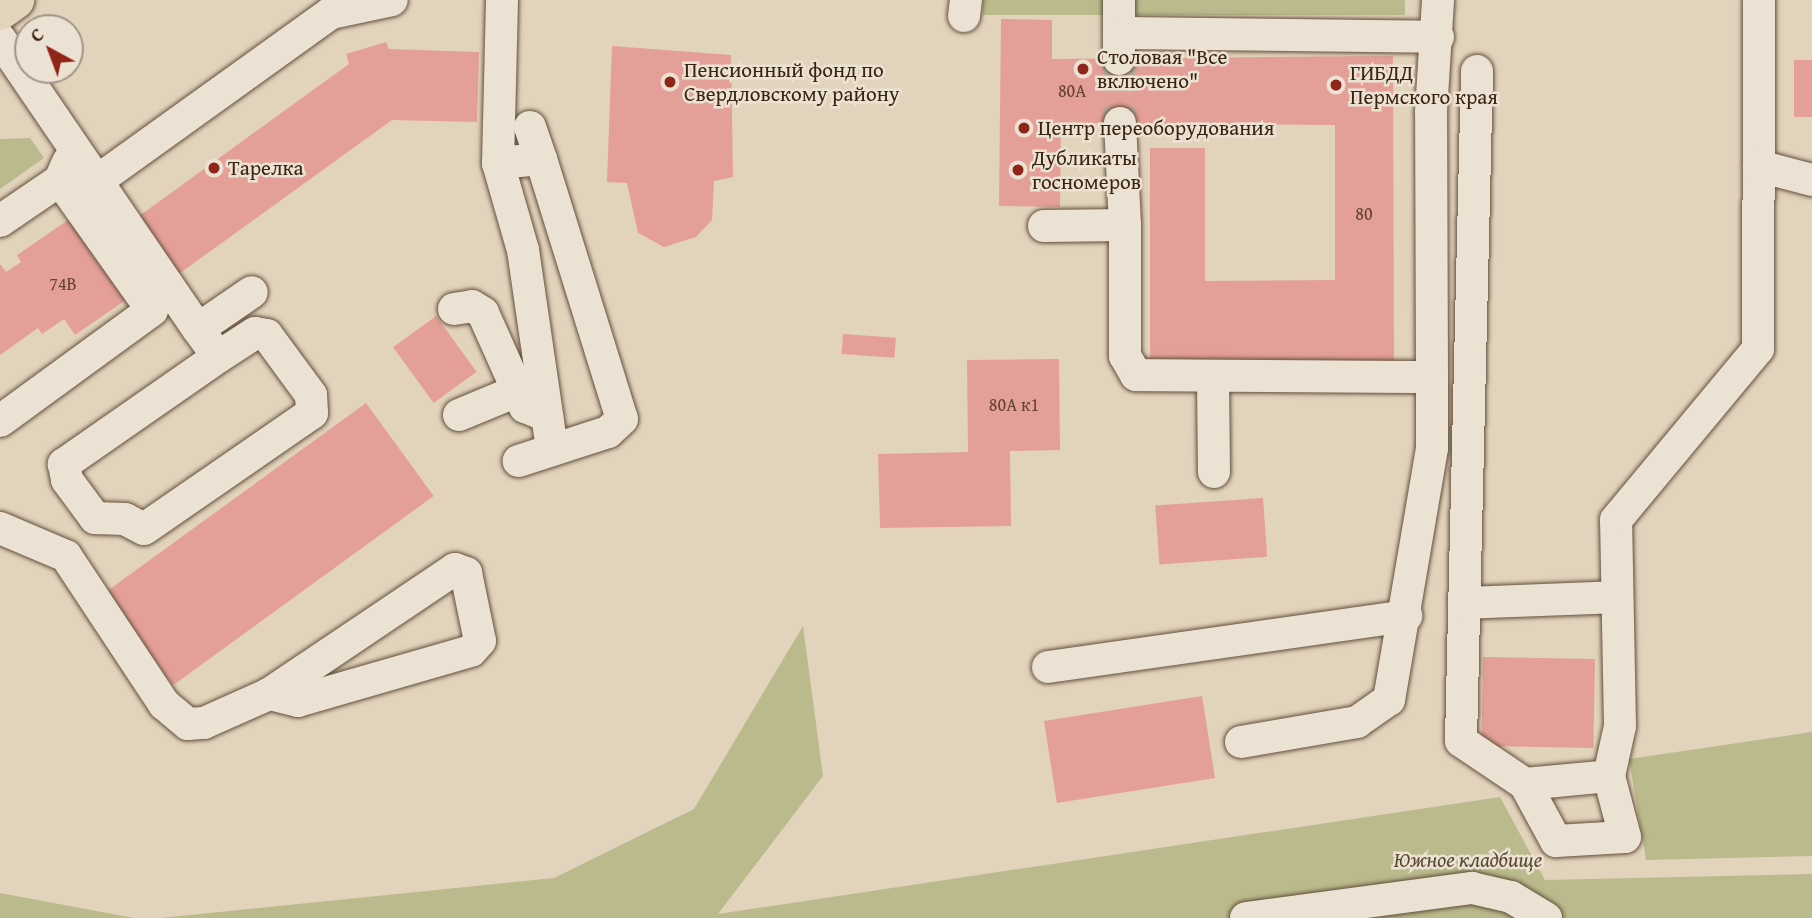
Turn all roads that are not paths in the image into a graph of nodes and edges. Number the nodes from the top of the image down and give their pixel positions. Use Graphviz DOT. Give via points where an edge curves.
graph roads {
  1 [pos="15,0"];
  2 [pos="392,0"];
  3 [pos="502,0"];
  4 [pos="1119,0"];
  5 [pos="1438,0"];
  6 [pos="1759,0"];
  7 [pos="0,11"];
  8 [pos="1438,37"];
  9 [pos="0,39"];
  10 [pos="1477,71"];
  11 [pos="1119,123"];
  12 [pos="530,127"];
  13 [pos="75,148"];
  14 [pos="541,159"];
  15 [pos="498,163"];
  16 [pos="1759,166"];
  17 [pos="60,180"];
  18 [pos="1812,180"];
  19 [pos="97,181"];
  20 [pos="0,221"];
  21 [pos="1125,225"];
  22 [pos="1044,226"];
  23 [pos="252,292"];
  24 [pos="454,309"];
  25 [pos="198,329"];
  26 [pos="218,357"];
  27 [pos="1432,377"];
  28 [pos="1213,378"];
  29 [pos="517,391"];
  30 [pos="459,415"];
  31 [pos="547,416"];
  32 [pos="0,421"];
  33 [pos="552,450"];
  34 [pos="520,461"];
  35 [pos="1214,472"];
  36 [pos="0,528"];
  37 [pos="1617,597"];
  38 [pos="1464,603"];
  39 [pos="1406,616"];
  40 [pos="1048,667"];
  41 [pos="269,694"];
  42 [pos="1241,742"];
  43 [pos="1609,776"];
  44 [pos="1525,784"];
  45 [pos="1246,918"];
  46 [pos="1546,918"];
  1 -- 7 [label="main road"];
  2 -- 19 [label="lane" via="331,13"];
  3 -- 15 [label="lane"];
  4 -- 8 [label="lane" via="1119,46"];
  5 -- 8 [label="lane"];
  6 -- 16 [label="lane"];
  8 -- 27 [label="lane" via="1431,112"];
  9 -- 13 [label="lane"];
  10 -- 38 [label="lane"];
  11 -- 21 [label="lane"];
  12 -- 14 [label="lane"];
  13 -- 17 [label="lane"];
  13 -- 19 [label="lane"];
  14 -- 15 [label="lane"];
  14 -- 33 [label="lane" via="622,419 608,432"];
  15 -- 31 [label="lane" via="523,250"];
  16 -- 18 [label="lane"];
  16 -- 37 [label="lane" via="1758,349 1616,520"];
  17 -- 20 [label="lane"];
  17 -- 32 [label="lane" via="152,310"];
  19 -- 25 [label="lane"];
  21 -- 22 [label="lane"];
  21 -- 28 [label="lane" via="1129,366 1148,378"];
  23 -- 25 [label="lane"];
  24 -- 29 [label="lane" via="472,306 483,313"];
  25 -- 26 [label="lane"];
  26 -- 26 [label="lane" via="64,464 67,480 95,518 125,519 144,529 312,413 311,395 267,335 255,333"];
  27 -- 28 [label="lane"];
  27 -- 39 [label="lane" via="1432,448"];
  28 -- 35 [label="lane"];
  29 -- 30 [label="lane"];
  29 -- 31 [label="lane" via="524,407"];
  31 -- 33 [label="lane"];
  33 -- 34 [label="lane"];
  36 -- 41 [label="lane" via="66,556 176,717 204,723"];
  37 -- 38 [label="lane"];
  37 -- 43 [label="lane" via="1620,726"];
  38 -- 44 [label="lane" via="1461,741"];
  39 -- 40 [label="lane"];
  39 -- 42 [label="lane" via="1395,683 1389,700 1375,714 1357,722"];
  41 -- 41 [label="lane" via="455,569 466,573 480,641 471,651 298,701"];
  43 -- 44 [label="lane"];
  43 -- 44 [label="lane" via="1625,836 1556,841"];
  45 -- 46 [label="lane" via="1472,888 1511,897"];
}
